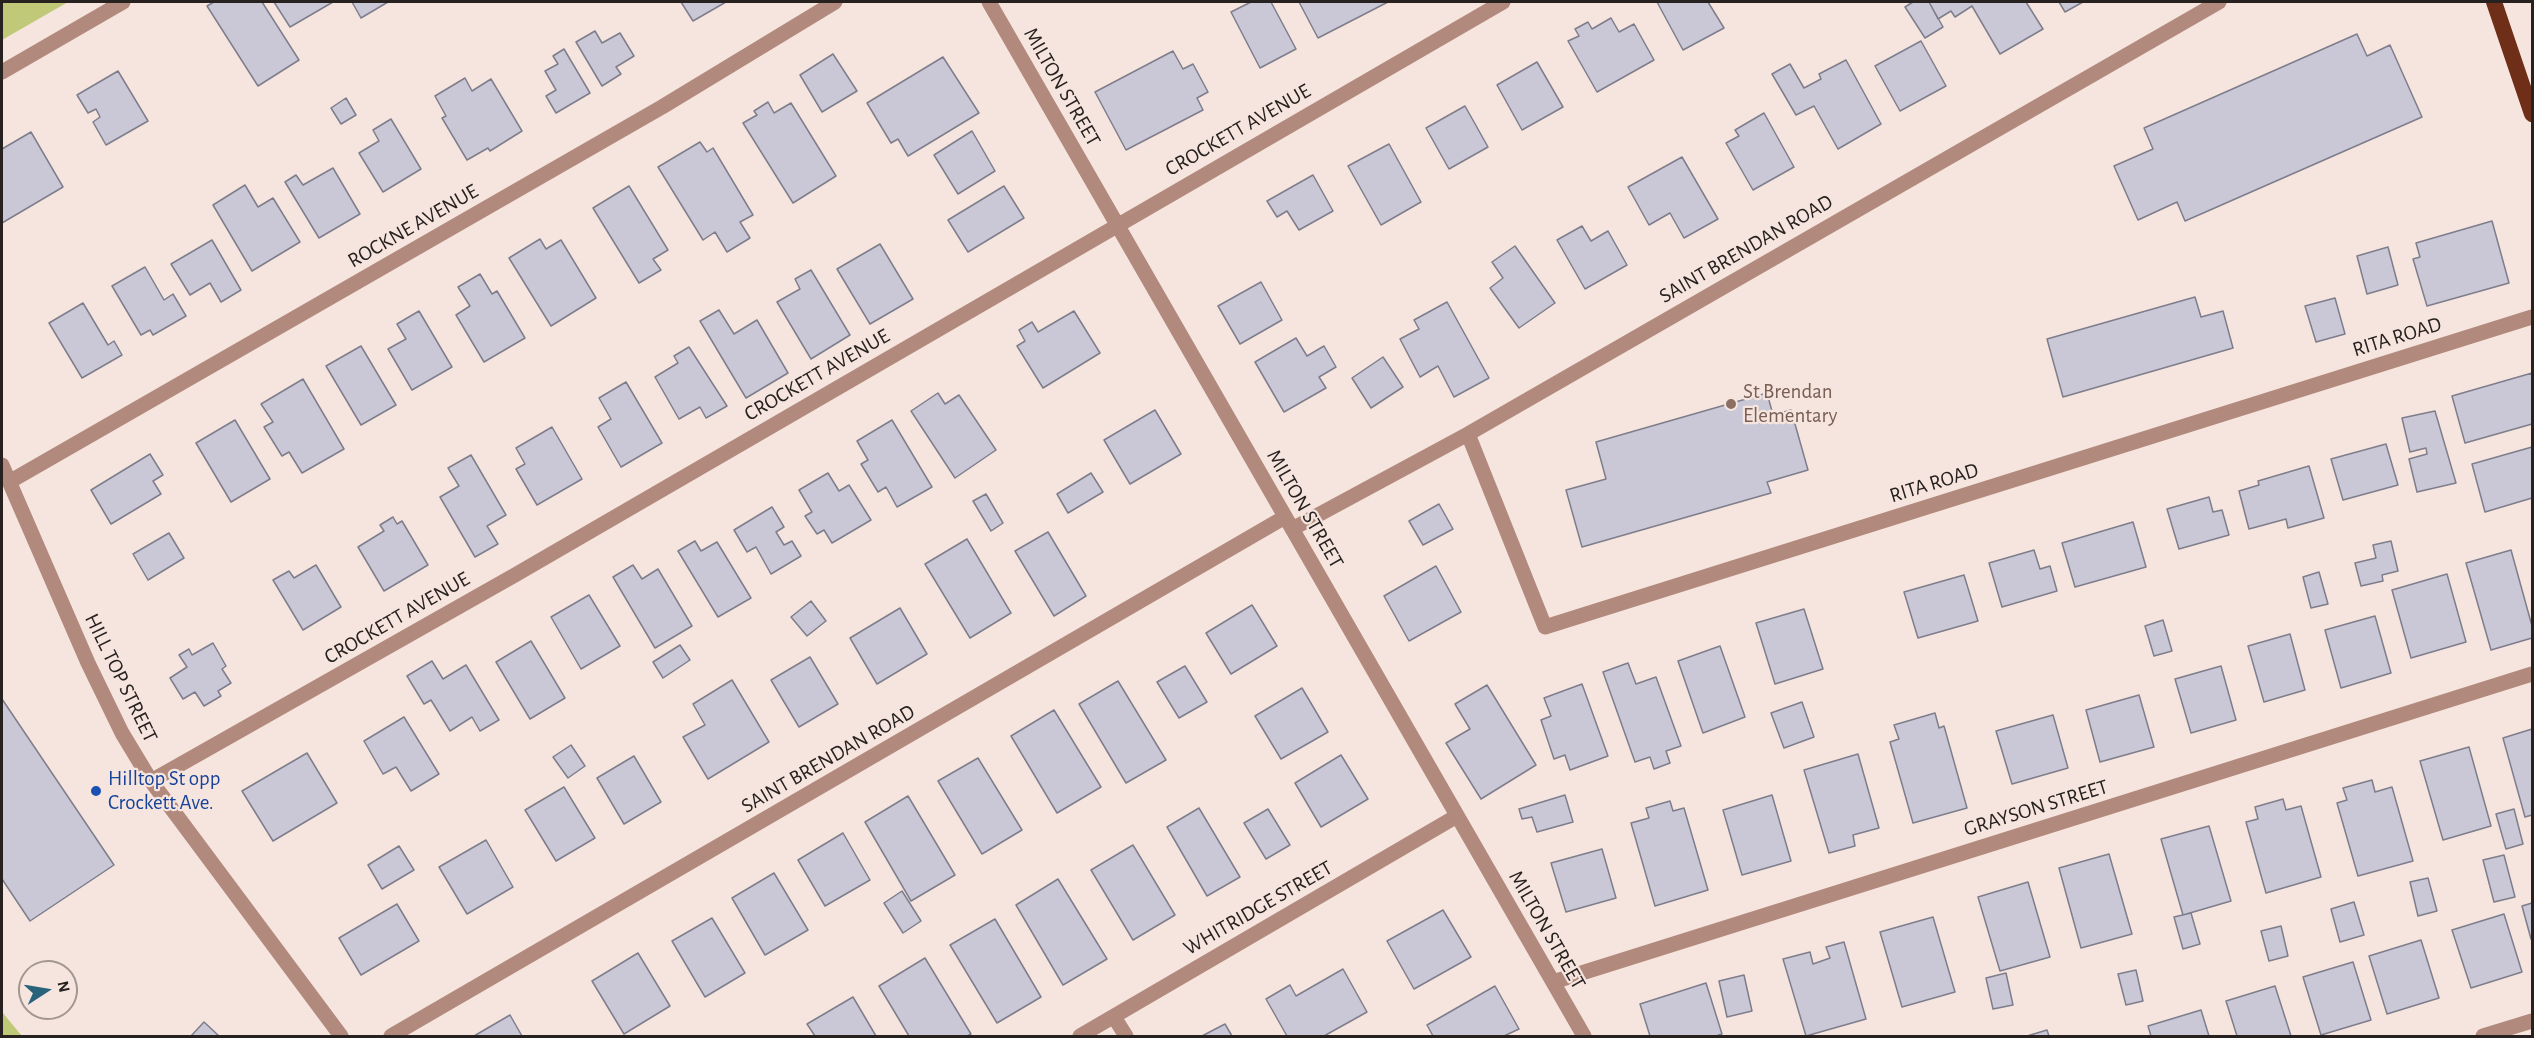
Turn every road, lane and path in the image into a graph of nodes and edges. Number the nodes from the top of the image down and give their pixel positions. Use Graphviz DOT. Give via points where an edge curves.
graph roads {
  1 [pos="123,2"];
  2 [pos="836,2"];
  3 [pos="988,2"];
  4 [pos="1503,2"];
  5 [pos="2219,2"];
  6 [pos="2494,2"];
  7 [pos="2,72"];
  8 [pos="2532,114"];
  9 [pos="1117,224"];
  10 [pos="2532,317"];
  11 [pos="1468,434"];
  12 [pos="2,465"];
  13 [pos="9,482"];
  14 [pos="1289,523"];
  15 [pos="2532,674"];
  16 [pos="151,781"];
  17 [pos="1457,816"];
  18 [pos="1553,982"];
  19 [pos="1114,1017"];
  20 [pos="2532,1021"];
  21 [pos="341,1036"];
  22 [pos="392,1036"];
  23 [pos="1080,1036"];
  24 [pos="1126,1036"];
  25 [pos="1584,1036"];
  26 [pos="2483,1036"];
  1 -- 7 [label="street"];
  2 -- 13 [label="street, ROCKNE AVENUE"];
  3 -- 9 [label="street, MILTON STREET"];
  4 -- 9 [label="street, CROCKETT AVENUE"];
  5 -- 11 [label="street, SAINT BRENDAN ROAD"];
  6 -- 8 [label="highway"];
  9 -- 14 [label="street, MILTON STREET"];
  9 -- 16 [label="street, CROCKETT AVENUE" via="505,581"];
  10 -- 11 [label="street, RITA ROAD" via="1545,627"];
  11 -- 14 [label="street, SAINT BRENDAN ROAD"];
  12 -- 13 [label="street, HILL TOP STREET"];
  13 -- 16 [label="street, HILL TOP STREET" via="88,663"];
  14 -- 17 [label="street, MILTON STREET"];
  14 -- 22 [label="street, SAINT BRENDAN ROAD"];
  15 -- 18 [label="street, GRAYSON STREET"];
  16 -- 21 [label="street, HILL TOP STREET"];
  17 -- 18 [label="street, MILTON STREET"];
  17 -- 19 [label="street, WHITRIDGE STREET"];
  18 -- 25 [label="street, MILTON STREET"];
  19 -- 23 [label="street, WHITRIDGE STREET"];
  19 -- 24 [label="street"];
  20 -- 26 [label="street"];
}
